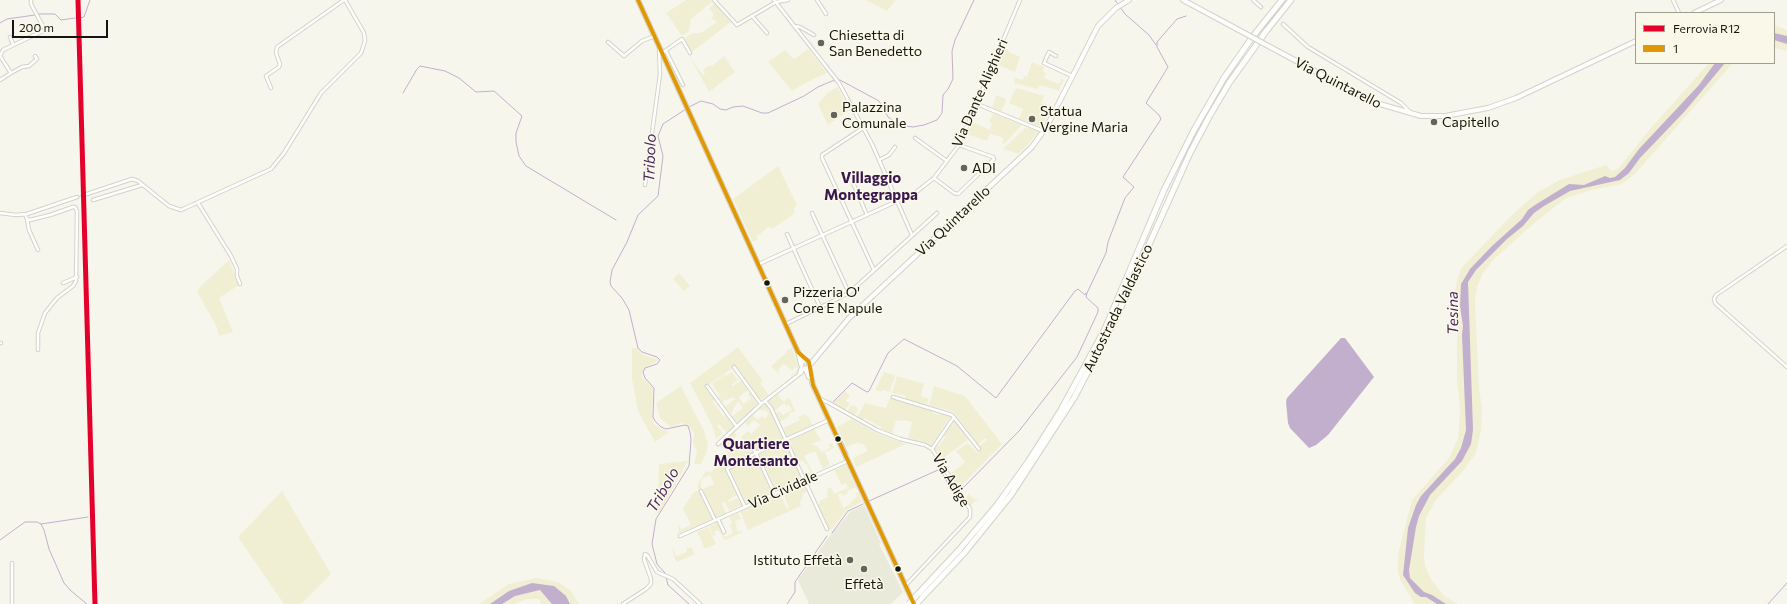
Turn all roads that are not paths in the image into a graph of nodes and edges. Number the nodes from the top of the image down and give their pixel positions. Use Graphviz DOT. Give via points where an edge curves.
graph roads {
  1 [pos="31,0"];
  2 [pos="345,0"];
  3 [pos="638,0"];
  4 [pos="714,0"];
  5 [pos="788,0"];
  6 [pos="817,0"];
  7 [pos="1020,0"];
  8 [pos="1129,0"];
  9 [pos="1183,0"];
  10 [pos="1253,0"];
  11 [pos="1282,0"];
  12 [pos="1291,0"];
  13 [pos="1673,0"];
  14 [pos="1721,0"];
  15 [pos="775,1"];
  16 [pos="1261,7"];
  17 [pos="1679,12"];
  18 [pos="1696,12"];
  19 [pos="826,14"];
  20 [pos="752,16"];
  21 [pos="1283,24"];
  22 [pos="794,26"];
  23 [pos="767,34"];
  24 [pos="814,35"];
  25 [pos="655,36"];
  26 [pos="10,37"];
  27 [pos="1635,41"];
  28 [pos="608,42"];
  29 [pos="13,44"];
  30 [pos="659,45"];
  31 [pos="664,52"];
  32 [pos="690,53"];
  33 [pos="0,56"];
  34 [pos="35,56"];
  35 [pos="1056,56"];
  36 [pos="11,73"];
  37 [pos="1072,76"];
  38 [pos="0,80"];
  39 [pos="684,85"];
  40 [pos="271,88"];
  41 [pos="977,104"];
  42 [pos="1411,113"];
  43 [pos="863,128"];
  44 [pos="1044,131"];
  45 [pos="915,138"];
  46 [pos="959,145"];
  47 [pos="895,147"];
  48 [pos="879,160"];
  49 [pos="947,161"];
  50 [pos="934,178"];
  51 [pos="853,183"];
  52 [pos="143,185"];
  53 [pos="645,185"];
  54 [pos="88,194"];
  55 [pos="77,197"];
  56 [pos="93,200"];
  57 [pos="898,201"];
  58 [pos="198,203"];
  59 [pos="0,213"];
  60 [pos="812,213"];
  61 [pos="938,213"];
  62 [pos="26,214"];
  63 [pos="867,215"];
  64 [pos="27,219"];
  65 [pos="852,222"];
  66 [pos="787,234"];
  67 [pos="823,235"];
  68 [pos="912,235"];
  69 [pos="1787,246"];
  70 [pos="794,248"];
  71 [pos="38,250"];
  72 [pos="759,264"];
  73 [pos="874,270"];
  74 [pos="77,277"];
  75 [pos="63,283"];
  76 [pos="240,284"];
  77 [pos="849,293"];
  78 [pos="820,307"];
  79 [pos="786,324"];
  80 [pos="38,350"];
  81 [pos="798,352"];
  82 [pos="816,357"];
  83 [pos="806,360"];
  84 [pos="805,366"];
  85 [pos="734,367"];
  86 [pos="1787,367"];
  87 [pos="707,386"];
  88 [pos="893,397"];
  89 [pos="820,399"];
  90 [pos="765,401"];
  91 [pos="761,404"];
  92 [pos="954,417"];
  93 [pos="829,420"];
  94 [pos="737,426"];
  95 [pos="786,440"];
  96 [pos="751,443"];
  97 [pos="718,444"];
  98 [pos="932,449"];
  99 [pos="979,449"];
  100 [pos="756,453"];
  101 [pos="848,461"];
  102 [pos="805,480"];
  103 [pos="701,491"];
  104 [pos="775,494"];
  105 [pos="745,507"];
  106 [pos="716,520"];
  107 [pos="827,529"];
  108 [pos="724,532"];
  109 [pos="680,536"];
  110 [pos="12,563"];
  111 [pos="906,585"];
  112 [pos="919,597"];
  113 [pos="12,604"];
  114 [pos="623,604"];
  115 [pos="700,604"];
  116 [pos="909,604"];
  117 [pos="915,604"];
  1 -- 29 [label="street" via="45,30"];
  2 -- 40 [label="street" via="278,47 276,53 279,67 266,76"];
  2 -- 58 [label="street" via="364,33 364,46 359,57 321,93 284,153 271,169"];
  3 -- 25 [label="street"];
  4 -- 20 [label="street" via="737,25"];
  5 -- 15 [label="street"];
  6 -- 19 [label="street"];
  7 -- 41 [label="street, Via Dante Alighieri"];
  8 -- 37 [label="street, Via Quintarello" via="1118,6 1098,26"];
  9 -- 42 [label="street, Via Quintarello, bridge" via="1373,102"];
  10 -- 16 [label="street"];
  11 -- 112 [label="highway" via="1224,78 1190,136 1104,331 1061,410 997,505"];
  12 -- 112 [label="highway, Autostrada Valdastico" via="1258,41 1209,117 1190,153 1117,316 1074,398 1012,495 965,552"];
  13 -- 17 [label="street"];
  14 -- 18 [label="street"];
  15 -- 20 [label="street"];
  15 -- 22 [label="street"];
  20 -- 23 [label="street"];
  21 -- 42 [label="street" via="1308,46 1401,103"];
  22 -- 24 [label="street"];
  22 -- 43 [label="street" via="839,83"];
  25 -- 28 [label="street" via="642,41 624,56"];
  25 -- 30 [label="street"];
  26 -- 29 [label="street"];
  27 -- 42 [label="street, Via Quintarello" via="1516,98 1488,108 1445,116 1421,116"];
  29 -- 33 [label="street" via="3,50"];
  30 -- 31 [label="street"];
  30 -- 53 [label="street" via="660,74"];
  31 -- 32 [label="street" via="682,39"];
  31 -- 39 [label="street"];
  31 -- 72 [label="street"];
  33 -- 36 [label="street"];
  34 -- 36 [label="street" via="37,59 29,66"];
  35 -- 37 [label="street" via="1049,52 1044,64"];
  36 -- 38 [label="street"];
  37 -- 44 [label="street, Via Quintarello"];
  41 -- 44 [label="street"];
  41 -- 46 [label="street, Via Dante Alighieri"];
  43 -- 48 [label="street"];
  43 -- 65 [label="street" via="822,155"];
  44 -- 82 [label="street, Via Quintarello" via="1018,162 849,318"];
  45 -- 49 [label="street"];
  46 -- 49 [label="street, Via Dante Alighieri"];
  46 -- 50 [label="street" via="994,158 956,194"];
  47 -- 48 [label="street" via="889,155"];
  48 -- 57 [label="street"];
  49 -- 50 [label="street, Via Dante Alighieri"];
  50 -- 57 [label="street, Via Dante Alighieri" via="915,193"];
  51 -- 63 [label="street"];
  52 -- 54 [label="street" via="132,179"];
  52 -- 56 [label="street"];
  52 -- 58 [label="street" via="174,209 181,210"];
  55 -- 62 [label="street"];
  57 -- 63 [label="street, Via Dante Alighieri"];
  57 -- 68 [label="street"];
  58 -- 76 [label="street" via="231,256"];
  59 -- 62 [label="street"];
  60 -- 67 [label="street"];
  61 -- 68 [label="street"];
  62 -- 64 [label="street"];
  63 -- 65 [label="street, Via Dante Alighieri"];
  64 -- 71 [label="street"];
  64 -- 74 [label="street" via="41,218 75,207"];
  65 -- 67 [label="street, Via Dante Alighieri"];
  65 -- 73 [label="street"];
  66 -- 70 [label="street"];
  67 -- 70 [label="street, Via Dante Alighieri"];
  67 -- 77 [label="street"];
  68 -- 73 [label="street"];
  69 -- 86 [label="street" via="1716,295 1714,299 1715,303"];
  70 -- 72 [label="street, Via Dante Alighieri"];
  70 -- 78 [label="street"];
  72 -- 79 [label="street"];
  73 -- 77 [label="street"];
  74 -- 75 [label="street"];
  74 -- 80 [label="street" via="73,286 57,298 45,313 38,333"];
  77 -- 78 [label="street"];
  78 -- 79 [label="street"];
  79 -- 81 [label="street"];
  81 -- 83 [label="street"];
  81 -- 84 [label="street"];
  82 -- 83 [label="street"];
  82 -- 84 [label="street, Via Quintarello"];
  83 -- 84 [label="street" via="803,361"];
  84 -- 89 [label="street"];
  84 -- 90 [label="street" via="799,374"];
  85 -- 91 [label="street"];
  87 -- 94 [label="street"];
  88 -- 92 [label="street"];
  89 -- 93 [label="street"];
  89 -- 98 [label="street, Via Adige" via="877,430"];
  90 -- 91 [label="street"];
  90 -- 95 [label="street"];
  91 -- 94 [label="street"];
  92 -- 98 [label="street"];
  92 -- 99 [label="street"];
  93 -- 95 [label="street"];
  93 -- 101 [label="street"];
  94 -- 97 [label="street"];
  95 -- 100 [label="street"];
  95 -- 102 [label="street"];
  96 -- 100 [label="street"];
  98 -- 111 [label="street, Via Adige" via="970,509 970,517"];
  100 -- 104 [label="street"];
  100 -- 105 [label="street" via="727,469"];
  101 -- 102 [label="street, Via Cividale"];
  101 -- 111 [label="street"];
  102 -- 104 [label="street, Via Cividale"];
  102 -- 107 [label="street"];
  103 -- 106 [label="street"];
  104 -- 105 [label="street, Via Cividale"];
  105 -- 106 [label="street, Via Cividale"];
  106 -- 108 [label="street"];
  106 -- 109 [label="street, Via Cividale"];
  110 -- 113 [label="street"];
  111 -- 117 [label="street"];
  112 -- 116 [label="highway, bridge"];
  112 -- 117 [label="highway"];
  114 -- 115 [label="street" via="651,584 645,554 654,568 663,576 673,579"];
}
